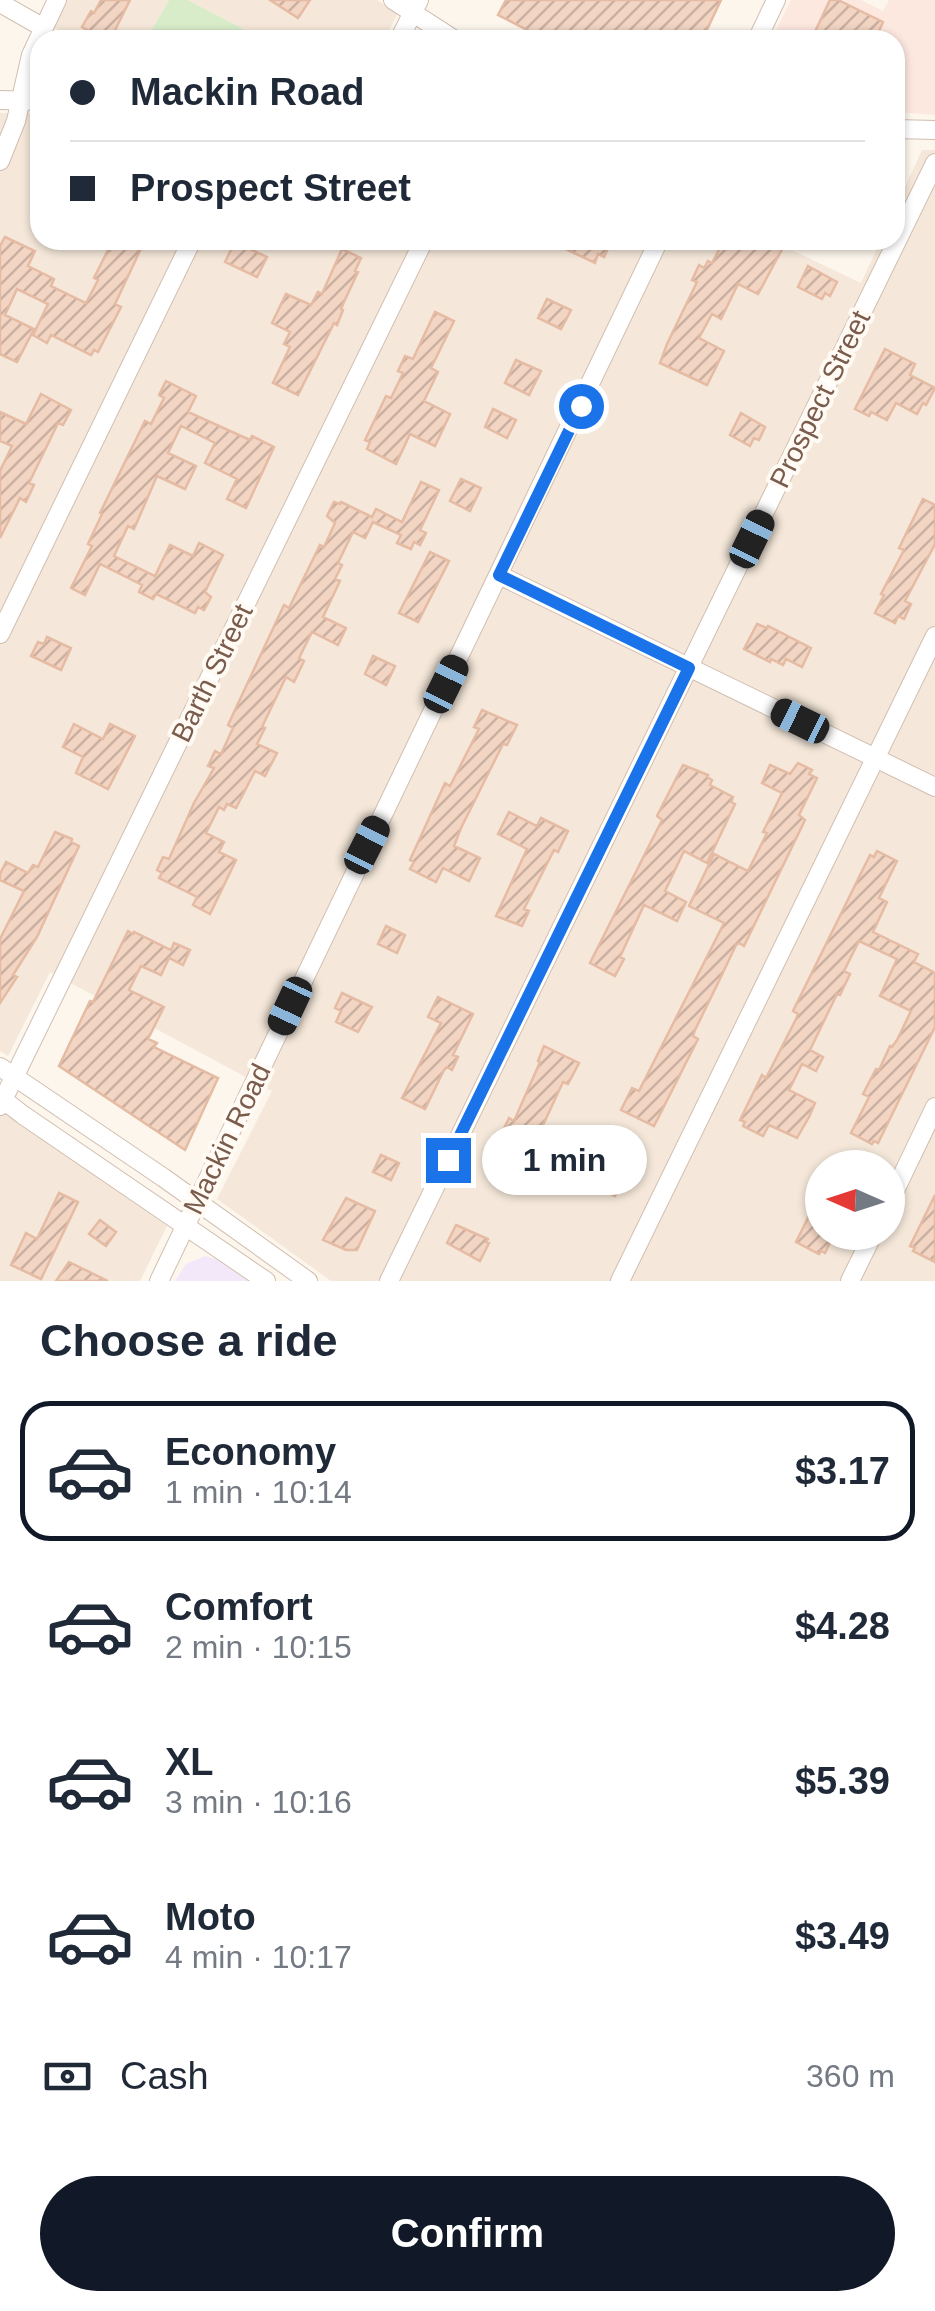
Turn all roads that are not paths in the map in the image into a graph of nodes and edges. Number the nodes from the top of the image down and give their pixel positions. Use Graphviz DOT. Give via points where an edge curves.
graph roads {
  1 [pos="58,0"];
  2 [pos="393,0"];
  3 [pos="776,0"];
  4 [pos="0,3"];
  5 [pos="416,6"];
  6 [pos="44,28"];
  7 [pos="404,30"];
  8 [pos="444,30"];
  9 [pos="761,30"];
  10 [pos="30,60"];
  11 [pos="0,100"];
  12 [pos="20,100"];
  13 [pos="30,100"];
  14 [pos="905,129"];
  15 [pos="935,130"];
  16 [pos="0,161"];
  17 [pos="935,163"];
  18 [pos="905,225"];
  19 [pos="187,250"];
  20 [pos="419,250"];
  21 [pos="654,250"];
  22 [pos="893,250"];
  23 [pos="499,575"];
  24 [pos="0,634"];
  25 [pos="935,636"];
  26 [pos="689,668"];
  27 [pos="876,758"];
  28 [pos="935,787"];
  29 [pos="7,1072"];
  30 [pos="1,1101"];
  31 [pos="935,1107"];
  32 [pos="905,1170"];
  33 [pos="197,1203"];
  34 [pos="186,1226"];
  35 [pos="865,1250"];
  36 [pos="159,1281"];
  37 [pos="266,1281"];
  38 [pos="308,1281"];
  39 [pos="389,1281"];
  40 [pos="620,1281"];
  41 [pos="850,1281"];
  1 -- 6 [label="street"];
  2 -- 5 [label="street"];
  3 -- 9 [label="street"];
  4 -- 6 [label="street"];
  5 -- 7 [label="street"];
  5 -- 8 [label="street"];
  10 -- 12 [label="street"];
  11 -- 12 [label="street"];
  12 -- 13 [label="street"];
  12 -- 16 [label="street"];
  14 -- 15 [label="street"];
  17 -- 18 [label="street, Prospect Street"];
  19 -- 24 [label="street"];
  20 -- 29 [label="street, Barth Street"];
  21 -- 23 [label="street, Mackin Road"];
  22 -- 26 [label="street, Prospect Street"];
  23 -- 26 [label="street"];
  23 -- 33 [label="street, Mackin Road"];
  25 -- 27 [label="street"];
  26 -- 27 [label="street"];
  26 -- 39 [label="street, Prospect Street"];
  27 -- 28 [label="street"];
  27 -- 40 [label="street"];
  29 -- 30 [label="street, Barth Street"];
  29 -- 33 [label="street"];
  30 -- 34 [label="street"];
  31 -- 32 [label="street"];
  33 -- 34 [label="street, Mackin Road"];
  33 -- 38 [label="street"];
  34 -- 36 [label="street, Mackin Road"];
  34 -- 37 [label="street"];
  35 -- 41 [label="street"];
}
